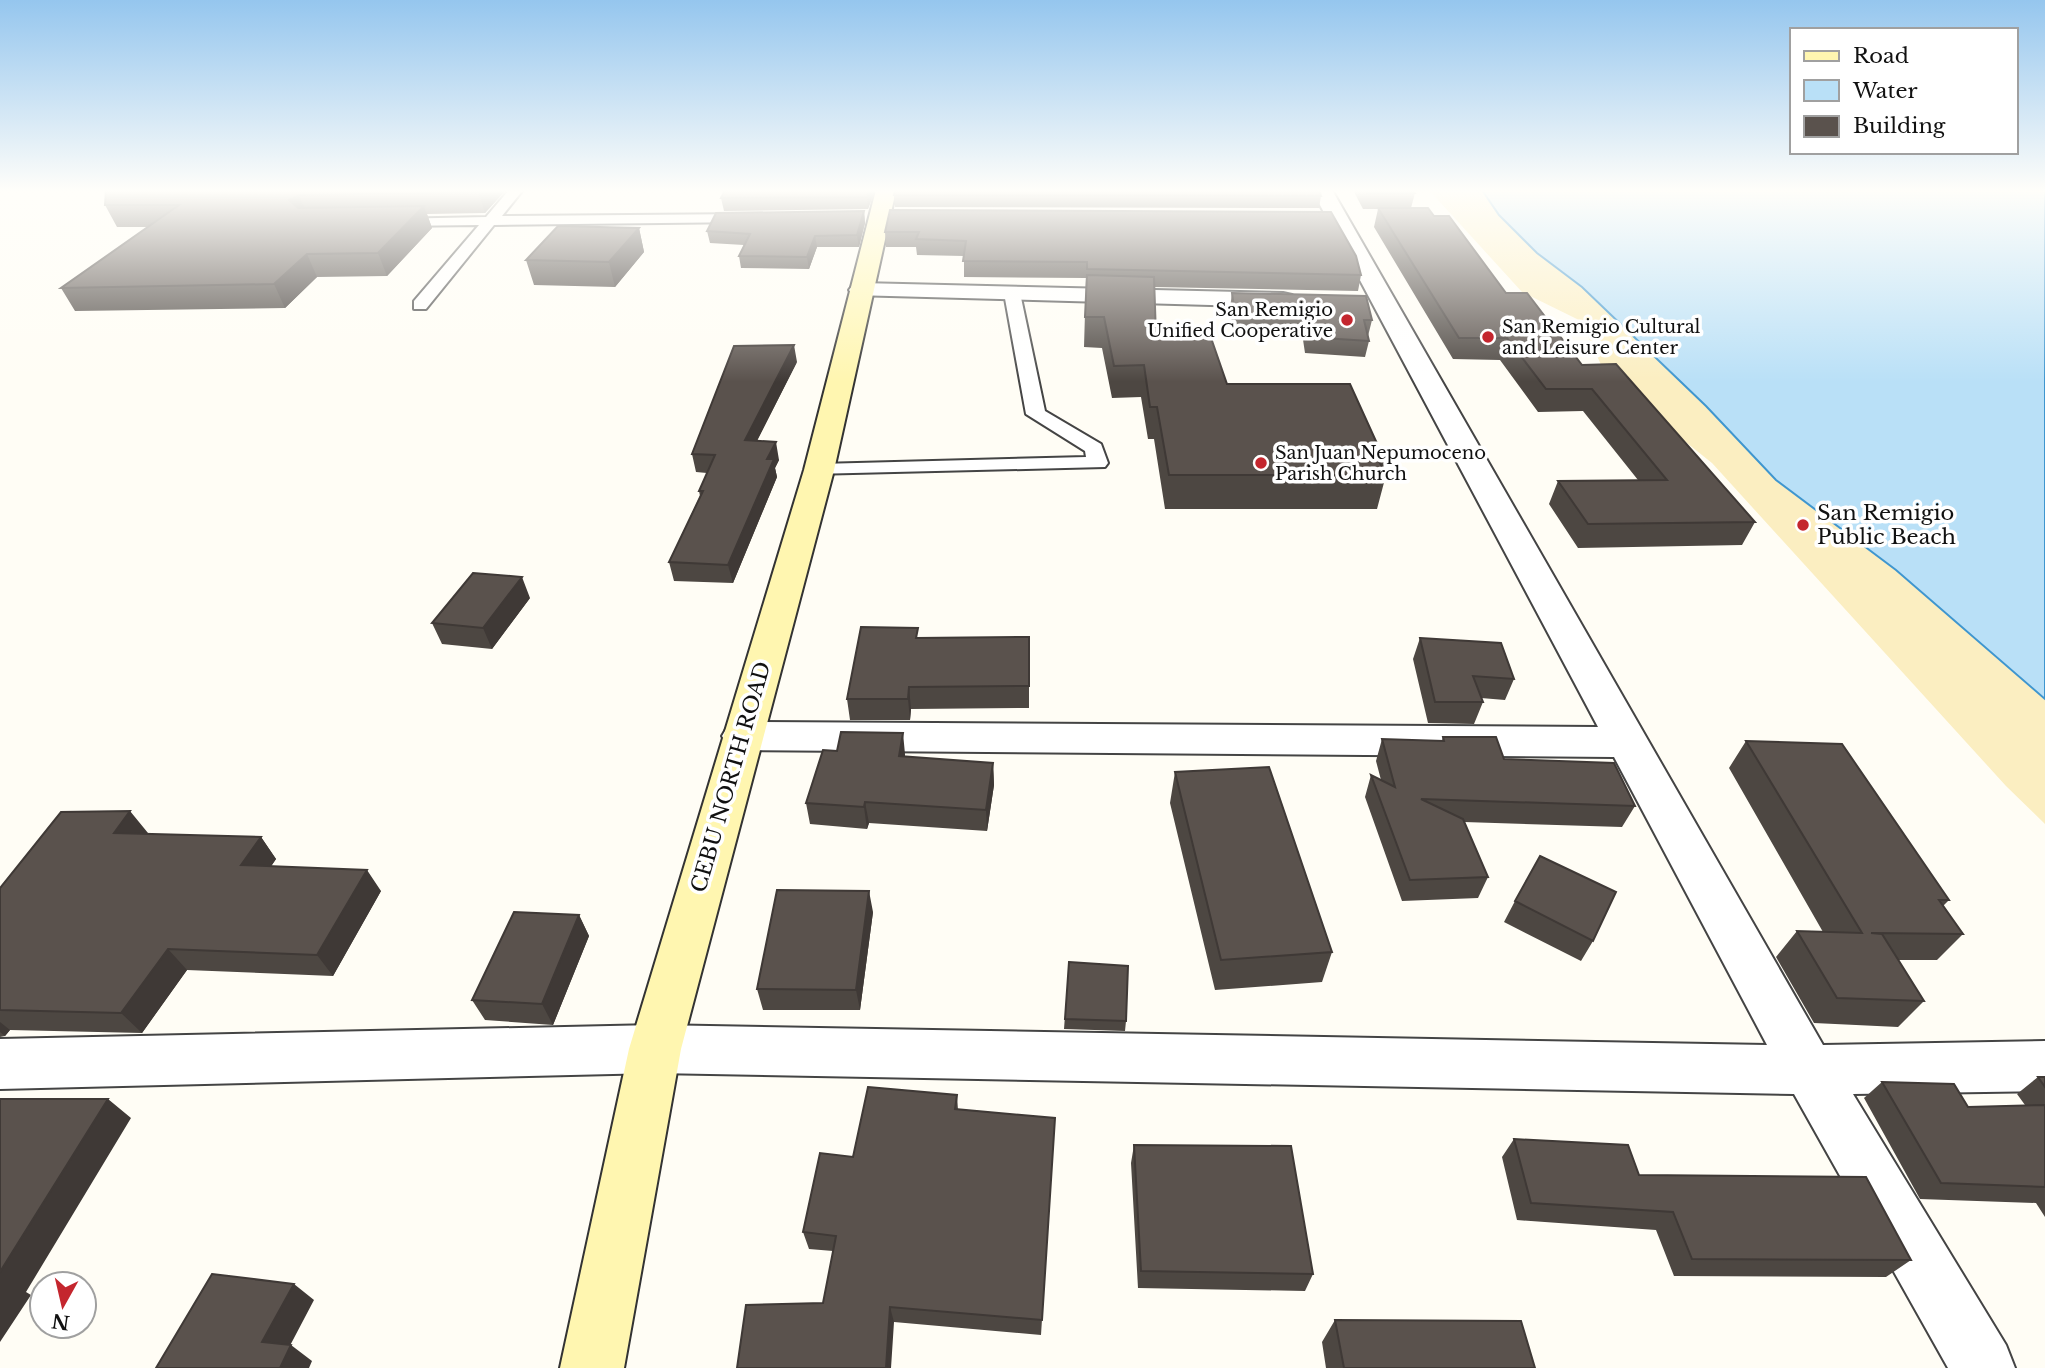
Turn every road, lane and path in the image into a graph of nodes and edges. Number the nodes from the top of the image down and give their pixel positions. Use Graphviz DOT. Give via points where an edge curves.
graph roads {
  1 [pos="464,254"];
  2 [pos="871,254"];
  3 [pos="1352,254"];
  4 [pos="862,290"];
  5 [pos="1012,293"];
  6 [pos="1303,300"];
  7 [pos="420,306"];
  8 [pos="819,470"];
  9 [pos="741,736"];
  10 [pos="1630,742"];
  11 [pos="654,1049"];
  12 [pos="0,1064"];
  13 [pos="2045,1066"];
  14 [pos="1809,1070"];
  15 [pos="592,1368"];
  16 [pos="1983,1368"];
  1 -- 7 [label="lane"];
  2 -- 4 [label="main road, CEBU NORTH ROAD"];
  3 -- 10 [label="street" via="1372,302"];
  4 -- 5 [label="street"];
  4 -- 8 [label="main road, CEBU NORTH ROAD"];
  5 -- 6 [label="street"];
  5 -- 8 [label="lane" via="1036,414 1094,448 1098,463"];
  8 -- 9 [label="main road, CEBU NORTH ROAD"];
  9 -- 10 [label="street"];
  9 -- 11 [label="main road, CEBU NORTH ROAD"];
  10 -- 14 [label="street"];
  11 -- 12 [label="street"];
  11 -- 14 [label="street"];
  11 -- 15 [label="main road, CEBU NORTH ROAD"];
  13 -- 14 [label="street"];
  14 -- 16 [label="street"];
}
